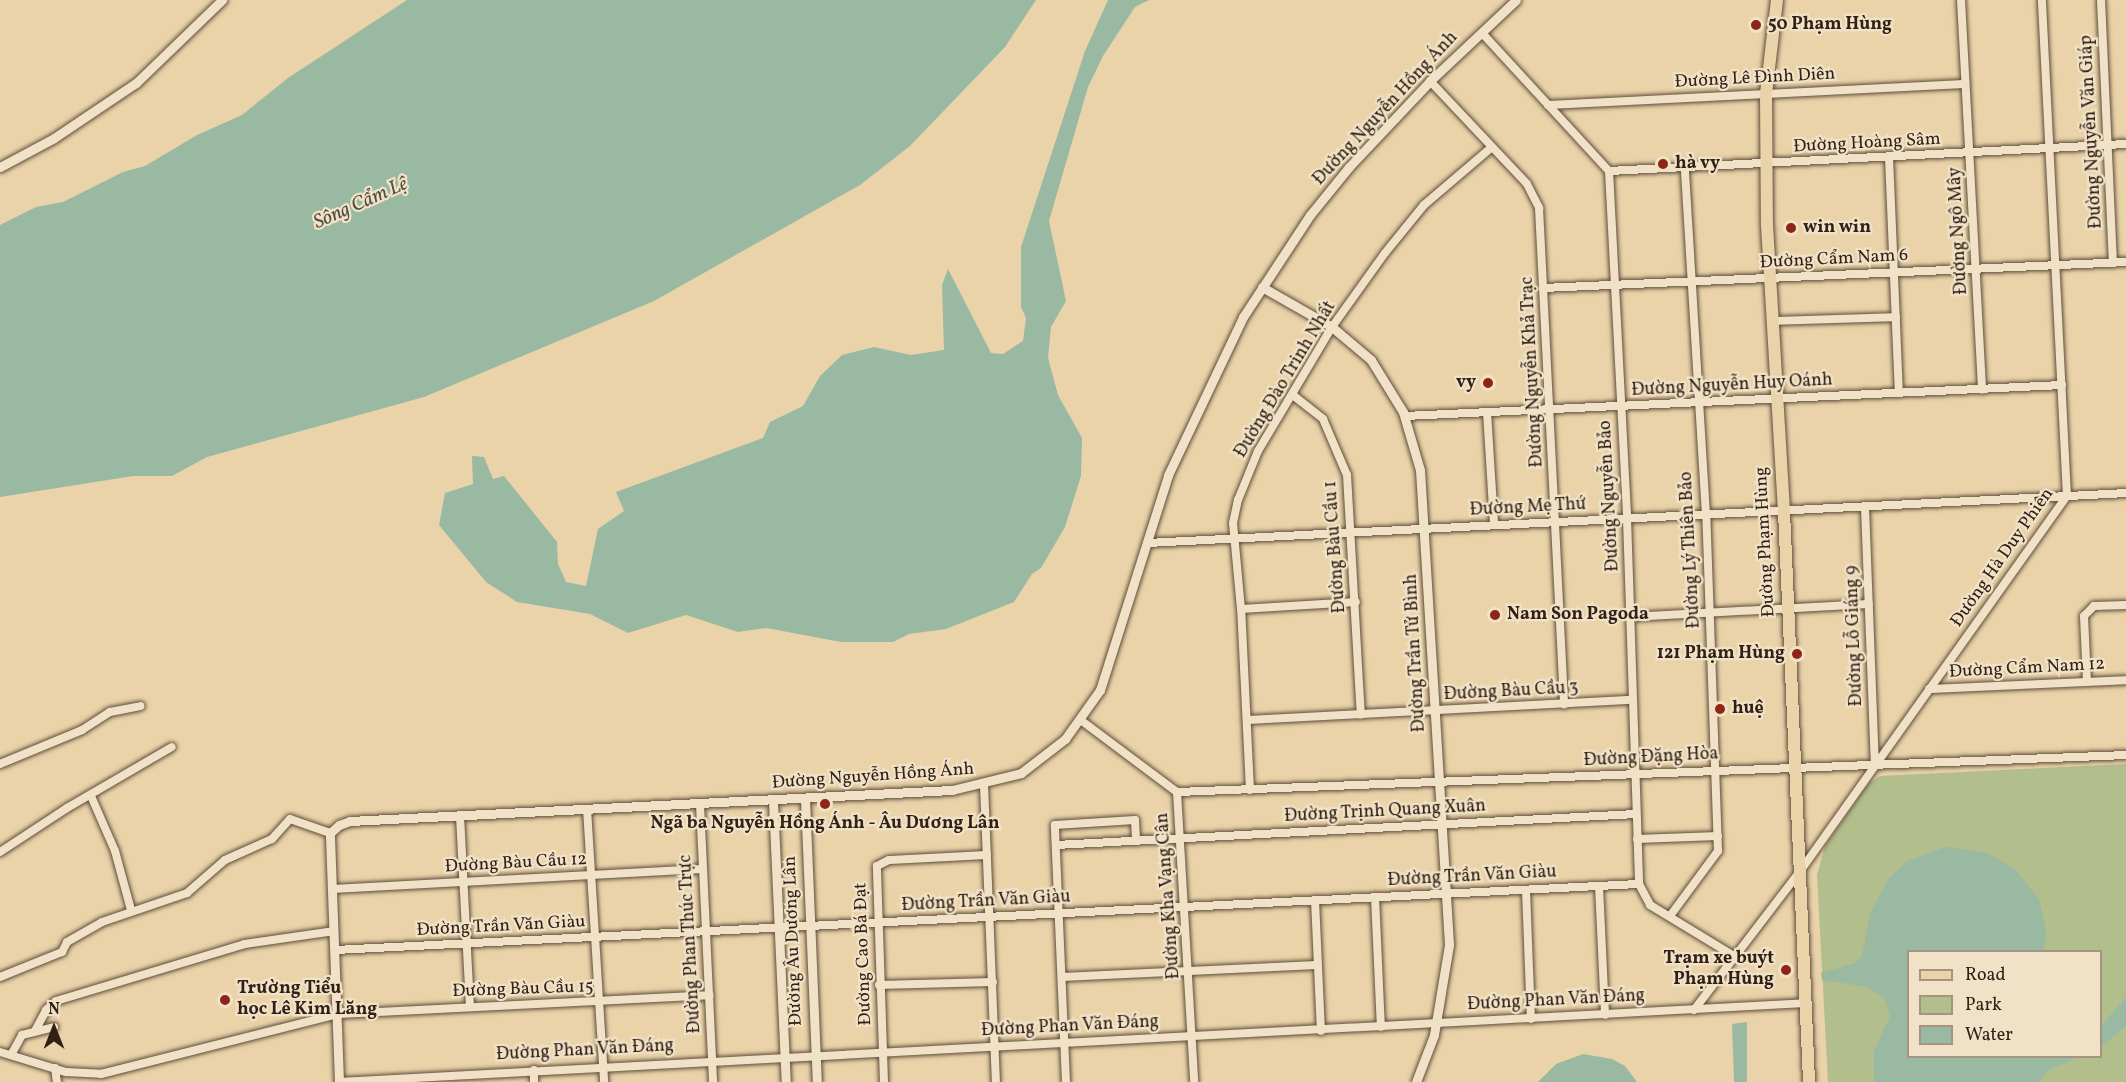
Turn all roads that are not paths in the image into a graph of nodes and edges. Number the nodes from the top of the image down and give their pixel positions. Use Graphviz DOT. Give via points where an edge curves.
graph roads {
  1 [pos="222,0"];
  2 [pos="1516,0"];
  3 [pos="1777,0"];
  4 [pos="1961,0"];
  5 [pos="2042,0"];
  6 [pos="2101,0"];
  7 [pos="1482,33"];
  8 [pos="1430,81"];
  9 [pos="1964,84"];
  10 [pos="1766,94"];
  11 [pos="1548,105"];
  12 [pos="2126,144"];
  13 [pos="2108,145"];
  14 [pos="1492,147"];
  15 [pos="2049,148"];
  16 [pos="1970,152"];
  17 [pos="1889,157"];
  18 [pos="1766,165"];
  19 [pos="0,167"];
  20 [pos="1685,168"];
  21 [pos="1609,171"];
  22 [pos="2114,262"];
  23 [pos="2126,262"];
  24 [pos="2055,265"];
  25 [pos="1976,269"];
  26 [pos="1895,272"];
  27 [pos="1770,278"];
  28 [pos="1691,282"];
  29 [pos="1615,285"];
  30 [pos="1262,287"];
  31 [pos="1543,288"];
  32 [pos="1896,317"];
  33 [pos="1772,321"];
  34 [pos="1332,327"];
  35 [pos="2062,385"];
  36 [pos="1982,389"];
  37 [pos="1899,393"];
  38 [pos="1294,396"];
  39 [pos="1776,399"];
  40 [pos="1699,402"];
  41 [pos="1620,406"];
  42 [pos="1549,409"];
  43 [pos="1487,412"];
  44 [pos="1405,416"];
  45 [pos="2126,493"];
  46 [pos="2067,496"];
  47 [pos="1865,507"];
  48 [pos="1784,511"];
  49 [pos="1706,515"];
  50 [pos="1627,518"];
  51 [pos="1555,521"];
  52 [pos="1494,524"];
  53 [pos="1425,528"];
  54 [pos="1352,532"];
  55 [pos="1234,538"];
  56 [pos="1147,543"];
  57 [pos="1356,602"];
  58 [pos="1869,604"];
  59 [pos="2126,605"];
  60 [pos="1241,609"];
  61 [pos="1788,609"];
  62 [pos="1709,613"];
  63 [pos="1630,617"];
  64 [pos="2126,680"];
  65 [pos="2087,682"];
  66 [pos="1929,689"];
  67 [pos="1632,700"];
  68 [pos="1564,704"];
  69 [pos="140,706"];
  70 [pos="1435,711"];
  71 [pos="1361,715"];
  72 [pos="1247,720"];
  73 [pos="1082,721"];
  74 [pos="172,747"];
  75 [pos="2126,755"];
  76 [pos="1875,763"];
  77 [pos="0,764"];
  78 [pos="1794,766"];
  79 [pos="1715,769"];
  80 [pos="1635,773"];
  81 [pos="1439,783"];
  82 [pos="984,785"];
  83 [pos="1250,790"];
  84 [pos="1177,792"];
  85 [pos="91,796"];
  86 [pos="805,799"];
  87 [pos="772,801"];
  88 [pos="700,804"];
  89 [pos="587,809"];
  90 [pos="1636,814"];
  91 [pos="460,816"];
  92 [pos="1442,824"];
  93 [pos="330,833"];
  94 [pos="1718,836"];
  95 [pos="1180,838"];
  96 [pos="1637,839"];
  97 [pos="1136,840"];
  98 [pos="1056,844"];
  99 [pos="0,852"];
  100 [pos="987,855"];
  101 [pos="702,869"];
  102 [pos="1801,870"];
  103 [pos="591,875"];
  104 [pos="462,882"];
  105 [pos="1639,884"];
  106 [pos="1599,886"];
  107 [pos="332,889"];
  108 [pos="1526,890"];
  109 [pos="1447,894"];
  110 [pos="1375,897"];
  111 [pos="1315,900"];
  112 [pos="1184,907"];
  113 [pos="131,910"];
  114 [pos="1059,913"];
  115 [pos="1670,916"];
  116 [pos="990,917"];
  117 [pos="877,923"];
  118 [pos="810,926"];
  119 [pos="778,928"];
  120 [pos="334,931"];
  121 [pos="707,931"];
  122 [pos="595,936"];
  123 [pos="466,944"];
  124 [pos="335,950"];
  125 [pos="1734,957"];
  126 [pos="1317,965"];
  127 [pos="1189,971"];
  128 [pos="0,977"];
  129 [pos="1062,977"];
  130 [pos="993,982"];
  131 [pos="879,985"];
  132 [pos="710,995"];
  133 [pos="599,1002"];
  134 [pos="1805,1003"];
  135 [pos="470,1006"];
  136 [pos="1694,1010"];
  137 [pos="338,1014"];
  138 [pos="1605,1015"];
  139 [pos="1531,1019"];
  140 [pos="1437,1025"];
  141 [pos="54,1027"];
  142 [pos="1381,1028"];
  143 [pos="1321,1030"];
  144 [pos="35,1031"];
  145 [pos="1193,1037"];
  146 [pos="1064,1044"];
  147 [pos="995,1047"];
  148 [pos="0,1052"];
  149 [pos="882,1053"];
  150 [pos="11,1055"];
  151 [pos="816,1056"];
  152 [pos="784,1058"];
  153 [pos="712,1061"];
  154 [pos="603,1066"];
  155 [pos="55,1068"];
  156 [pos="534,1070"];
  157 [pos="413,1080"];
  158 [pos="57,1082"];
  159 [pos="339,1082"];
  160 [pos="534,1082"];
  161 [pos="604,1082"];
  162 [pos="713,1082"];
  163 [pos="786,1082"];
  164 [pos="817,1082"];
  165 [pos="884,1082"];
  166 [pos="996,1082"];
  167 [pos="1065,1082"];
  168 [pos="1194,1082"];
  169 [pos="1416,1082"];
  170 [pos="1809,1082"];
  1 -- 19 [label="street" via="136,83 63,133"];
  2 -- 7 [label="street, Đường Nguyễn Hồng Ánh"];
  3 -- 10 [label="main road, Đường Phạm Hùng"];
  4 -- 9 [label="street, Đường Ngô Mây"];
  5 -- 15 [label="street, Đường Hà Duy Phiên"];
  6 -- 13 [label="street, Đường Nguyễn Văn Giáp"];
  7 -- 8 [label="street, Đường Nguyễn Hồng Ánh"];
  7 -- 11 [label="street"];
  8 -- 14 [label="street, Đường Nguyễn Khả Trạc"];
  8 -- 30 [label="street, Đường Nguyễn Hồng Ánh" via="1349,167 1310,215"];
  9 -- 10 [label="street, Đường Lê Đình Diên"];
  9 -- 16 [label="street, Đường Ngô Mây"];
  10 -- 11 [label="street, Đường Lê Đình Diên"];
  10 -- 18 [label="main road, Đường Phạm Hùng"];
  11 -- 21 [label="street"];
  12 -- 13 [label="street, Đường Hoàng Sâm"];
  13 -- 15 [label="street, Đường Hoàng Sâm"];
  13 -- 22 [label="street, Đường Nguyễn Văn Giáp"];
  14 -- 31 [label="street, Đường Nguyễn Khả Trạc" via="1537,200"];
  14 -- 34 [label="street, Đường Đào Trinh Nhất" via="1424,205"];
  15 -- 16 [label="street, Đường Hoàng Sâm"];
  15 -- 24 [label="street, Đường Hà Duy Phiên"];
  16 -- 17 [label="street, Đường Hoàng Sâm"];
  16 -- 25 [label="street, Đường Ngô Mây"];
  17 -- 18 [label="street, Đường Hoàng Sâm"];
  17 -- 26 [label="street"];
  18 -- 20 [label="street, Đường Hoàng Sâm"];
  18 -- 27 [label="main road, Đường Phạm Hùng"];
  20 -- 21 [label="street, Đường Hoàng Sâm"];
  20 -- 28 [label="street, Đường Lý Thiên Bảo"];
  21 -- 29 [label="street, Đường Nguyễn Bảo"];
  22 -- 23 [label="street, Đường Cẩm Nam 6"];
  22 -- 24 [label="street, Đường Cẩm Nam 6"];
  24 -- 25 [label="street, Đường Cẩm Nam 6"];
  24 -- 35 [label="street, Đường Hà Duy Phiên"];
  25 -- 26 [label="street, Đường Cẩm Nam 6"];
  25 -- 36 [label="street, Đường Ngô Mây"];
  26 -- 27 [label="street, Đường Cẩm Nam 6"];
  26 -- 32 [label="street"];
  27 -- 28 [label="street, Đường Cẩm Nam 6"];
  27 -- 33 [label="main road, Đường Phạm Hùng"];
  28 -- 29 [label="street, Đường Cẩm Nam 6"];
  28 -- 40 [label="street, Đường Lý Thiên Bảo"];
  29 -- 31 [label="street, Đường Cẩm Nam 6"];
  29 -- 41 [label="street, Đường Nguyễn Bảo"];
  30 -- 34 [label="street, Đường Trần Tử Bình"];
  30 -- 56 [label="street, Đường Nguyễn Hồng Ánh" via="1185,434"];
  31 -- 42 [label="street, Đường Nguyễn Khả Trạc"];
  32 -- 33 [label="street"];
  32 -- 37 [label="street"];
  33 -- 39 [label="main road, Đường Phạm Hùng"];
  34 -- 38 [label="street, Đường Đào Trinh Nhất"];
  34 -- 44 [label="street, Đường Trần Tử Bình" via="1371,360"];
  35 -- 36 [label="street, Đường Nguyễn Huy Oánh"];
  35 -- 46 [label="street, Đường Hà Duy Phiên"];
  36 -- 37 [label="street, Đường Nguyễn Huy Oánh"];
  37 -- 39 [label="street, Đường Nguyễn Huy Oánh"];
  38 -- 54 [label="street, Đường Bàu Cầu 1" via="1323,419 1342,458"];
  38 -- 55 [label="street, Đường Đào Trinh Nhất" via="1258,451 1238,500"];
  39 -- 40 [label="street, Đường Nguyễn Huy Oánh"];
  39 -- 48 [label="main road, Đường Phạm Hùng"];
  40 -- 41 [label="street, Đường Nguyễn Huy Oánh"];
  40 -- 49 [label="street, Đường Lý Thiên Bảo"];
  41 -- 42 [label="street, Đường Nguyễn Huy Oánh"];
  41 -- 50 [label="street, Đường Nguyễn Bảo"];
  42 -- 43 [label="street, Đường Nguyễn Huy Oánh"];
  42 -- 51 [label="street, Đường Nguyễn Khả Trạc"];
  43 -- 44 [label="street, Đường Nguyễn Huy Oánh"];
  43 -- 52 [label="street"];
  44 -- 53 [label="street, Đường Trần Tử Bình" via="1420,470"];
  45 -- 46 [label="street, Đường Mẹ Thứ"];
  46 -- 47 [label="street, Đường Mẹ Thứ"];
  46 -- 66 [label="street, Đường Hà Duy Phiên"];
  47 -- 48 [label="street, Đường Mẹ Thứ"];
  47 -- 58 [label="street, Đường Lỗ Giáng 9"];
  48 -- 49 [label="street, Đường Mẹ Thứ"];
  48 -- 61 [label="main road, Đường Phạm Hùng"];
  49 -- 50 [label="street, Đường Mẹ Thứ"];
  49 -- 62 [label="street, Đường Lý Thiên Bảo"];
  50 -- 51 [label="street, Đường Mẹ Thứ"];
  50 -- 63 [label="street, Đường Nguyễn Bảo"];
  51 -- 52 [label="street, Đường Mẹ Thứ"];
  51 -- 68 [label="street, Đường Nguyễn Khả Trạc"];
  52 -- 53 [label="street, Đường Mẹ Thứ"];
  53 -- 54 [label="street, Đường Mẹ Thứ"];
  53 -- 70 [label="street, Đường Trần Tử Bình"];
  54 -- 55 [label="street, Đường Mẹ Thứ"];
  54 -- 57 [label="street, Đường Bàu Cầu 1"];
  55 -- 56 [label="street, Đường Mẹ Thứ"];
  55 -- 60 [label="street, Đường Đào Trinh Nhất"];
  56 -- 73 [label="street, Đường Nguyễn Hồng Ánh" via="1100,690"];
  57 -- 60 [label="street"];
  57 -- 71 [label="street, Đường Bàu Cầu 1"];
  58 -- 61 [label="street"];
  58 -- 76 [label="street, Đường Lỗ Giáng 9"];
  59 -- 65 [label="street" via="2094,606 2084,616"];
  60 -- 72 [label="street, Đường Đào Trinh Nhất"];
  61 -- 62 [label="street"];
  61 -- 78 [label="main road, Đường Phạm Hùng"];
  62 -- 63 [label="street"];
  62 -- 79 [label="street, Đường Lý Thiên Bảo"];
  63 -- 67 [label="street, Đường Nguyễn Bảo"];
  64 -- 65 [label="street, Đường Cẩm Nam 12"];
  65 -- 66 [label="street, Đường Cẩm Nam 12"];
  66 -- 76 [label="street, Đường Hà Duy Phiên"];
  67 -- 68 [label="street, Đường Bàu Cầu 3"];
  67 -- 80 [label="street, Đường Nguyễn Bảo"];
  68 -- 70 [label="street, Đường Bàu Cầu 3"];
  69 -- 77 [label="street" via="110,712 82,730"];
  70 -- 71 [label="street, Đường Bàu Cầu 3"];
  70 -- 81 [label="street, Đường Trần Tử Bình"];
  71 -- 72 [label="street, Đường Bàu Cầu 3"];
  72 -- 83 [label="street, Đường Đào Trinh Nhất"];
  73 -- 82 [label="street, Đường Nguyễn Hồng Ánh" via="1041,760 1021,773"];
  73 -- 84 [label="street, Đường Kha Vạng Cân"];
  74 -- 85 [label="street"];
  75 -- 76 [label="street, Đường Đặng Hòa"];
  76 -- 78 [label="street, Đường Đặng Hòa"];
  76 -- 102 [label="street, Đường Hà Duy Phiên"];
  78 -- 79 [label="street, Đường Đặng Hòa"];
  78 -- 102 [label="main road, Đường Phạm Hùng"];
  79 -- 80 [label="street, Đường Đặng Hòa"];
  79 -- 94 [label="street, Đường Lý Thiên Bảo"];
  80 -- 81 [label="street, Đường Đặng Hòa"];
  80 -- 90 [label="street, Đường Nguyễn Bảo"];
  81 -- 83 [label="street, Đường Đặng Hòa"];
  81 -- 92 [label="street, Đường Trần Tử Bình"];
  82 -- 86 [label="street, Đường Nguyễn Hồng Ánh"];
  82 -- 100 [label="street"];
  83 -- 84 [label="street, Đường Đặng Hòa"];
  84 -- 95 [label="street, Đường Kha Vạng Cân"];
  85 -- 99 [label="street"];
  85 -- 113 [label="street" via="115,851"];
  86 -- 87 [label="street, Đường Nguyễn Hồng Ánh"];
  86 -- 118 [label="street, Đường Âu Dương Lân"];
  87 -- 88 [label="street, Đường Nguyễn Hồng Ánh"];
  87 -- 119 [label="street, Đường Âu Dương Lân"];
  88 -- 89 [label="street, Đường Nguyễn Hồng Ánh"];
  88 -- 101 [label="street, Đường Phan Thúc Trực"];
  89 -- 91 [label="street, Đường Nguyễn Hồng Ánh"];
  89 -- 103 [label="street"];
  90 -- 92 [label="street, Đường Trịnh Quang Xuân"];
  90 -- 96 [label="street, Đường Nguyễn Bảo"];
  91 -- 93 [label="street, Đường Nguyễn Hồng Ánh" via="350,821"];
  91 -- 104 [label="street"];
  92 -- 95 [label="street, Đường Trịnh Quang Xuân"];
  92 -- 109 [label="street, Đường Trần Tử Bình"];
  93 -- 107 [label="street"];
  93 -- 113 [label="street" via="290,819 272,839 225,860 188,893"];
  94 -- 96 [label="street"];
  94 -- 115 [label="street, Đường Lý Thiên Bảo" via="1718,851"];
  95 -- 97 [label="street, Đường Trịnh Quang Xuân"];
  95 -- 112 [label="street, Đường Kha Vạng Cân"];
  96 -- 105 [label="street, Đường Nguyễn Bảo"];
  97 -- 98 [label="street, Đường Trịnh Quang Xuân"];
  97 -- 98 [label="street" via="1135,820 1055,825"];
  98 -- 114 [label="street"];
  100 -- 116 [label="street"];
  100 -- 117 [label="street, Đường Cao Bá Đạt" via="880,862 876,872"];
  101 -- 103 [label="street, Đường Bàu Cầu 12"];
  101 -- 121 [label="street, Đường Phan Thúc Trực"];
  102 -- 125 [label="street, Đường Hà Duy Phiên"];
  102 -- 134 [label="main road, Đường Phạm Hùng"];
  103 -- 104 [label="street, Đường Bàu Cầu 12"];
  103 -- 122 [label="street"];
  104 -- 107 [label="street, Đường Bàu Cầu 12"];
  104 -- 123 [label="street"];
  105 -- 106 [label="street, Đường Trần Văn Giàu"];
  105 -- 115 [label="street" via="1650,905"];
  106 -- 108 [label="street, Đường Trần Văn Giàu"];
  106 -- 138 [label="street"];
  107 -- 120 [label="street"];
  108 -- 109 [label="street, Đường Trần Văn Giàu"];
  108 -- 139 [label="street"];
  109 -- 110 [label="street, Đường Trần Văn Giàu"];
  109 -- 140 [label="street, Đường Trần Tử Bình" via="1449,945"];
  110 -- 111 [label="street, Đường Trần Văn Giàu"];
  110 -- 142 [label="street"];
  111 -- 112 [label="street, Đường Trần Văn Giàu"];
  111 -- 126 [label="street"];
  112 -- 114 [label="street, Đường Trần Văn Giàu"];
  112 -- 127 [label="street, Đường Kha Vạng Cân"];
  113 -- 128 [label="street" via="81,932 67,942 62,952"];
  114 -- 116 [label="street, Đường Trần Văn Giàu"];
  114 -- 129 [label="street"];
  115 -- 125 [label="street"];
  116 -- 117 [label="street, Đường Trần Văn Giàu"];
  116 -- 130 [label="street"];
  117 -- 118 [label="street, Đường Trần Văn Giàu"];
  117 -- 131 [label="street, Đường Cao Bá Đạt"];
  118 -- 119 [label="street, Đường Trần Văn Giàu"];
  118 -- 151 [label="street, Đường Âu Dương Lân"];
  119 -- 121 [label="street, Đường Trần Văn Giàu"];
  119 -- 152 [label="street, Đường Âu Dương Lân"];
  120 -- 124 [label="street"];
  120 -- 144 [label="street" via="245,944 56,1001 46,1010"];
  121 -- 122 [label="street, Đường Trần Văn Giàu"];
  121 -- 132 [label="street, Đường Phan Thúc Trực"];
  122 -- 123 [label="street, Đường Trần Văn Giàu"];
  122 -- 133 [label="street"];
  123 -- 124 [label="street, Đường Trần Văn Giàu"];
  123 -- 135 [label="street"];
  124 -- 137 [label="street"];
  125 -- 136 [label="street, Đường Hà Duy Phiên"];
  126 -- 127 [label="street"];
  126 -- 143 [label="street"];
  127 -- 129 [label="street"];
  127 -- 145 [label="street, Đường Kha Vạng Cân"];
  129 -- 146 [label="street"];
  130 -- 131 [label="street"];
  130 -- 147 [label="street"];
  131 -- 149 [label="street, Đường Cao Bá Đạt"];
  132 -- 133 [label="street, Đường Bàu Cầu 15"];
  132 -- 153 [label="street, Đường Phan Thúc Trực"];
  133 -- 135 [label="street, Đường Bàu Cầu 15"];
  133 -- 154 [label="street"];
  134 -- 136 [label="street, Đường Phan Văn Đáng"];
  134 -- 170 [label="main road, Đường Phạm Hùng"];
  135 -- 137 [label="street, Đường Bàu Cầu 15"];
  136 -- 138 [label="street, Đường Phan Văn Đáng"];
  137 -- 155 [label="street, Đường Bàu Cầu 15" via="101,1074"];
  137 -- 159 [label="street"];
  138 -- 139 [label="street, Đường Phan Văn Đáng"];
  139 -- 140 [label="street, Đường Phan Văn Đáng"];
  140 -- 142 [label="street, Đường Phan Văn Đáng"];
  140 -- 169 [label="street, Đường Trần Tử Bình"];
  141 -- 144 [label="street"];
  142 -- 143 [label="street, Đường Phan Văn Đáng"];
  143 -- 145 [label="street, Đường Phan Văn Đáng"];
  144 -- 150 [label="street" via="16,1041"];
  145 -- 146 [label="street, Đường Phan Văn Đáng"];
  145 -- 168 [label="street, Đường Kha Vạng Cân"];
  146 -- 147 [label="street, Đường Phan Văn Đáng"];
  146 -- 167 [label="street"];
  147 -- 149 [label="street, Đường Phan Văn Đáng"];
  147 -- 166 [label="street"];
  148 -- 150 [label="street, Đường Bàu Cầu 15"];
  149 -- 151 [label="street, Đường Phan Văn Đáng"];
  149 -- 165 [label="street, Đường Cao Bá Đạt"];
  150 -- 155 [label="street, Đường Bàu Cầu 15"];
  151 -- 152 [label="street, Đường Phan Văn Đáng"];
  151 -- 164 [label="street, Đường Âu Dương Lân"];
  152 -- 153 [label="street, Đường Phan Văn Đáng"];
  152 -- 163 [label="street, Đường Âu Dương Lân"];
  153 -- 154 [label="street, Đường Phan Văn Đáng"];
  153 -- 162 [label="street, Đường Phan Thúc Trực"];
  154 -- 156 [label="street, Đường Phan Văn Đáng"];
  154 -- 161 [label="street"];
  155 -- 158 [label="street"];
  156 -- 157 [label="street, Đường Phan Văn Đáng"];
  156 -- 160 [label="street"];
  157 -- 159 [label="street, Đường Phan Văn Đáng"];
}
